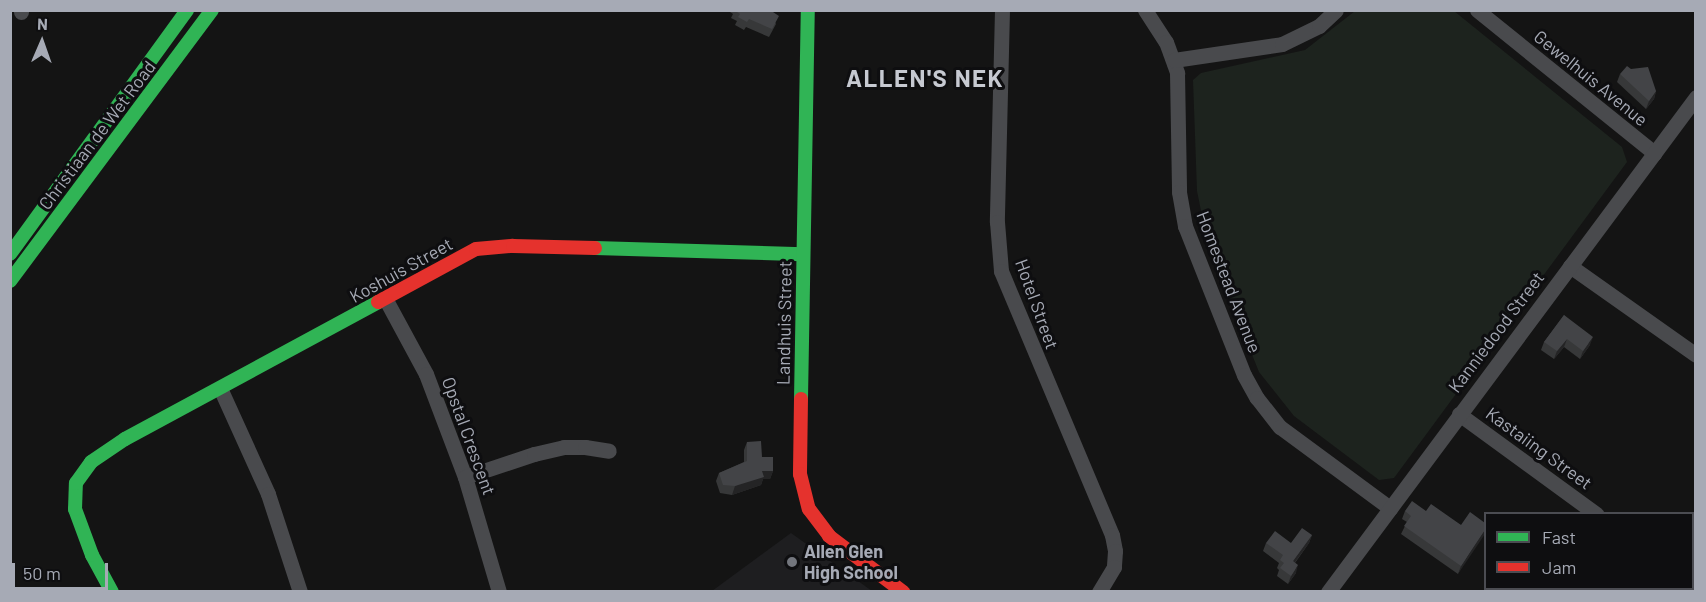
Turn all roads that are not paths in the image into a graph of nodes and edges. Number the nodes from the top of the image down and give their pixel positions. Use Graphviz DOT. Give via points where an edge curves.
graph roads {
  1 [pos="187,10"];
  2 [pos="212,10"];
  3 [pos="808,10"];
  4 [pos="1002,10"];
  5 [pos="1145,10"];
  6 [pos="1336,10"];
  7 [pos="1477,10"];
  8 [pos="1174,60"];
  9 [pos="1695,97"];
  10 [pos="1654,153"];
  11 [pos="10,254"];
  12 [pos="803,254"];
  13 [pos="1570,266"];
  14 [pos="10,280"];
  15 [pos="386,300"];
  16 [pos="1695,355"];
  17 [pos="220,388"];
  18 [pos="1459,414"];
  19 [pos="609,451"];
  20 [pos="465,477"];
  21 [pos="1390,508"];
  22 [pos="1595,512"];
  23 [pos="112,591"];
  24 [pos="300,591"];
  25 [pos="499,591"];
  26 [pos="903,591"];
  27 [pos="1099,591"];
  28 [pos="1328,591"];
  1 -- 11 [label="street, Christiaan de Wet Road"];
  2 -- 14 [label="street, Christiaan de Wet Road"];
  3 -- 12 [label="street, Landhuis Street"];
  4 -- 27 [label="street, Hotel Street" via="997,222 1001,271 1112,535 1114,567"];
  5 -- 8 [label="street, Homestead Avenue"];
  6 -- 8 [label="street" via="1319,26 1282,44"];
  7 -- 10 [label="street, Gewelhuis Avenue"];
  8 -- 21 [label="street, Homestead Avenue" via="1178,85 1179,192 1185,226 1244,375 1280,427"];
  9 -- 10 [label="street, Kanniedood Street"];
  10 -- 13 [label="street, Kanniedood Street"];
  12 -- 15 [label="street, Koshuis Street" via="494,247 476,249"];
  12 -- 26 [label="street, Landhuis Street" via="799,445 806,500 829,536"];
  13 -- 16 [label="street"];
  13 -- 18 [label="street, Kanniedood Street"];
  15 -- 17 [label="street, Koshuis Street"];
  15 -- 20 [label="street, Opstal Crescent" via="426,374"];
  17 -- 23 [label="street, Koshuis Street" via="101,453 80,474 74,495 77,520"];
  17 -- 24 [label="street" via="268,494"];
  18 -- 21 [label="street, Kanniedood Street"];
  18 -- 22 [label="street, Kastaiing Street"];
  19 -- 20 [label="street" via="564,447"];
  20 -- 25 [label="street, Opstal Crescent"];
  21 -- 28 [label="street, Kanniedood Street"];
}
